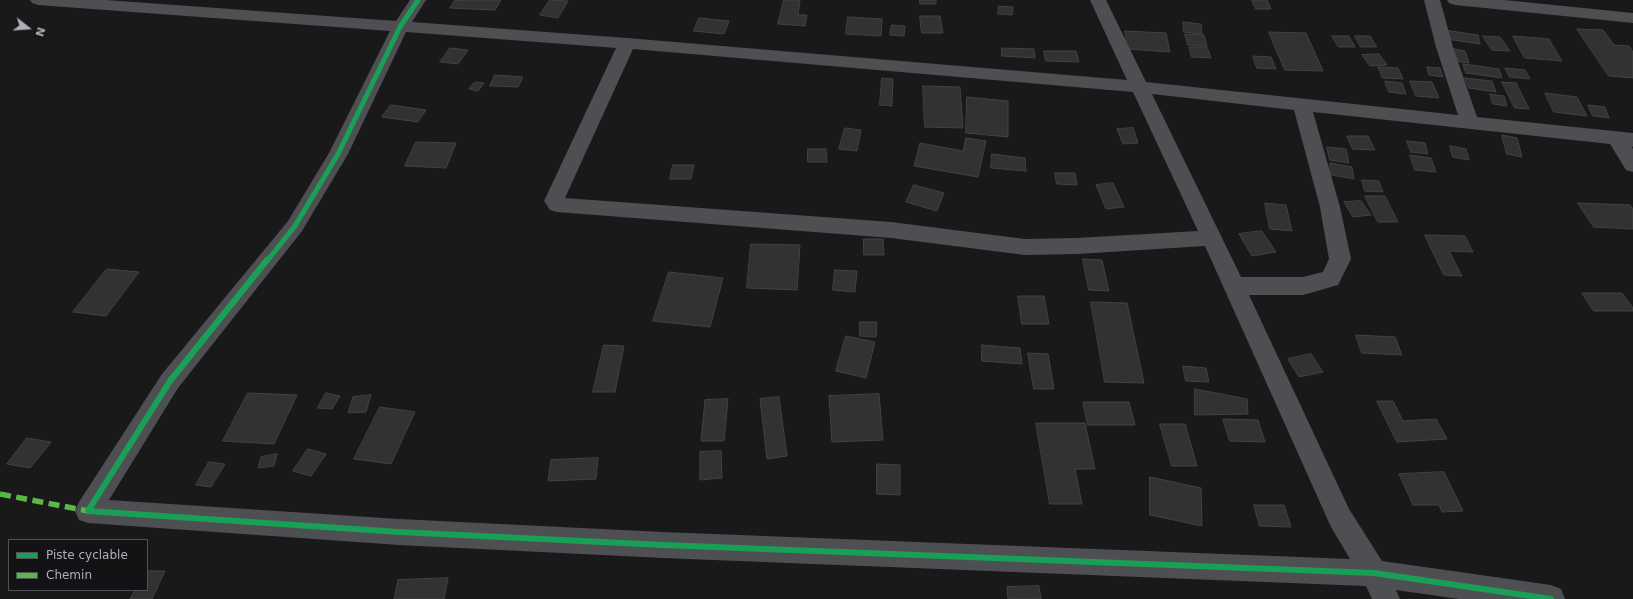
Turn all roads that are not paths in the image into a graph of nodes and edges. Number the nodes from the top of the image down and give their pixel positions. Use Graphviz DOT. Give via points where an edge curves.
graph roads {
  1 [pos="38,0"];
  2 [pos="418,0"];
  3 [pos="1098,0"];
  4 [pos="1432,0"];
  5 [pos="1455,0"];
  6 [pos="1633,18"];
  7 [pos="400,27"];
  8 [pos="627,43"];
  9 [pos="1140,87"];
  10 [pos="1302,104"];
  11 [pos="1470,122"];
  12 [pos="1625,139"];
  13 [pos="1633,165"];
  14 [pos="1212,238"];
  15 [pos="1234,286"];
  16 [pos="1374,573"];
  17 [pos="1386,599"];
  18 [pos="1551,599"];
  1 -- 7 [label="street"];
  2 -- 7 [label="street"];
  3 -- 9 [label="street"];
  4 -- 11 [label="street" via="1439,32"];
  5 -- 6 [label="street"];
  7 -- 8 [label="street"];
  7 -- 16 [label="street" via="338,154 296,226 170,381 88,511 399,532 656,545"];
  8 -- 9 [label="street"];
  8 -- 14 [label="street" via="556,196 554,201 557,206 891,230 1025,247"];
  9 -- 10 [label="street"];
  9 -- 14 [label="street"];
  10 -- 11 [label="street"];
  10 -- 15 [label="street" via="1330,208 1340,259 1330,279 1303,286"];
  11 -- 12 [label="street"];
  12 -- 13 [label="street"];
  14 -- 15 [label="street"];
  15 -- 16 [label="street" via="1340,518"];
  16 -- 17 [label="street"];
  16 -- 18 [label="street"];
}
